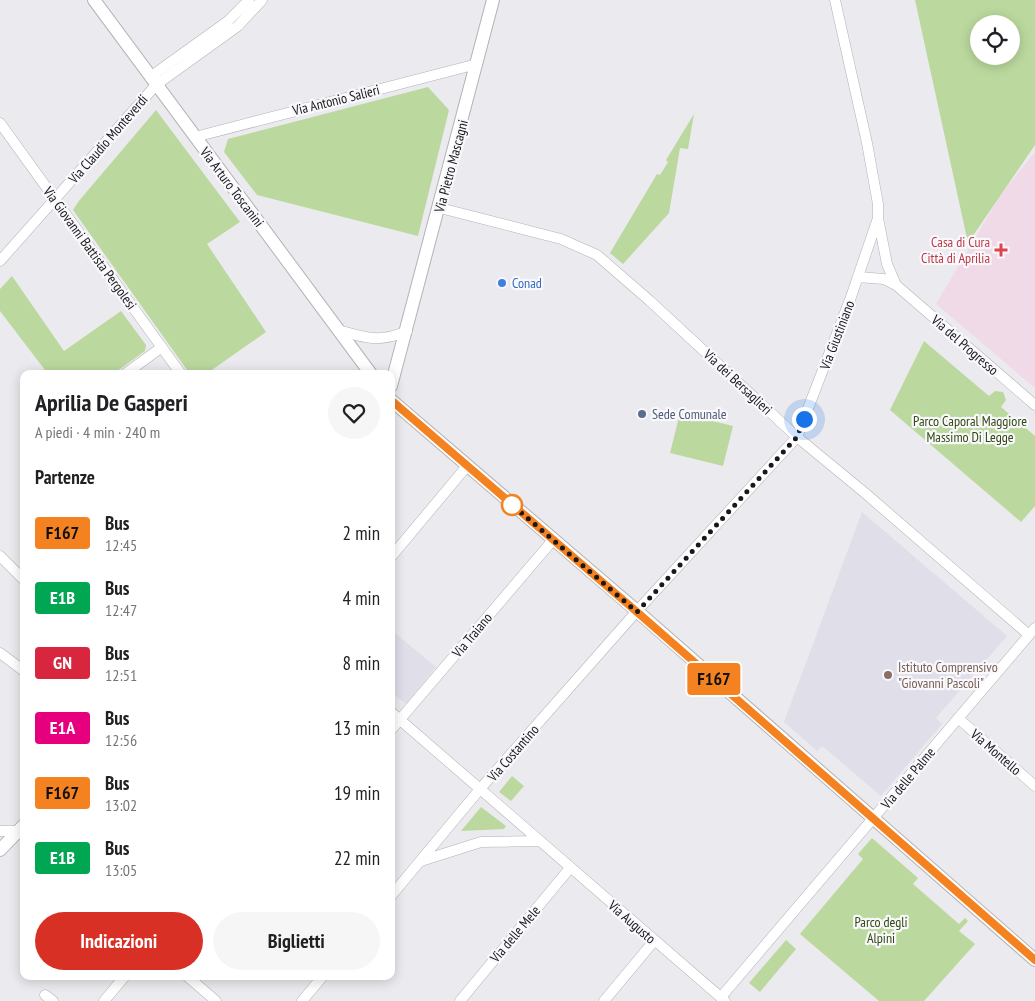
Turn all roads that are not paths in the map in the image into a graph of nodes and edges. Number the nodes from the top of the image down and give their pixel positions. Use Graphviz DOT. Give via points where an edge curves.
graph roads {
  1 [pos="94,0"];
  2 [pos="249,0"];
  3 [pos="262,0"];
  4 [pos="493,0"];
  5 [pos="835,0"];
  6 [pos="477,64"];
  7 [pos="153,81"];
  8 [pos="0,123"];
  9 [pos="194,137"];
  10 [pos="55,200"];
  11 [pos="440,208"];
  12 [pos="878,218"];
  13 [pos="0,261"];
  14 [pos="858,277"];
  15 [pos="896,285"];
  16 [pos="338,330"];
  17 [pos="408,331"];
  18 [pos="162,348"];
  19 [pos="131,370"];
  20 [pos="178,370"];
  21 [pos="368,370"];
  22 [pos="395,373"];
  23 [pos="395,403"];
  24 [pos="1035,406"];
  25 [pos="797,437"];
  26 [pos="467,466"];
  27 [pos="554,540"];
  28 [pos="395,552"];
  29 [pos="0,556"];
  30 [pos="20,576"];
  31 [pos="637,612"];
  32 [pos="1033,631"];
  33 [pos="0,652"];
  34 [pos="20,668"];
  35 [pos="395,716"];
  36 [pos="958,718"];
  37 [pos="400,720"];
  38 [pos="395,726"];
  39 [pos="1035,786"];
  40 [pos="480,789"];
  41 [pos="873,820"];
  42 [pos="0,831"];
  43 [pos="20,831"];
  44 [pos="20,833"];
  45 [pos="540,841"];
  46 [pos="0,850"];
  47 [pos="420,862"];
  48 [pos="570,868"];
  49 [pos="395,891"];
  50 [pos="654,941"];
  51 [pos="1035,960"];
  52 [pos="122,980"];
  53 [pos="192,980"];
  54 [pos="320,980"];
  55 [pos="723,999"];
  56 [pos="104,1001"];
  57 [pos="216,1001"];
  58 [pos="302,1001"];
  59 [pos="460,1001"];
  60 [pos="604,1001"];
  1 -- 7 [label="street, Via Arturo Toscanini"];
  2 -- 7 [label="street" via="228,21"];
  3 -- 7 [label="street" via="238,26"];
  4 -- 6 [label="street, Via Pietro Mascagni"];
  5 -- 12 [label="street, Via Giustiniano" via="867,142"];
  6 -- 9 [label="street, Via Antonio Salieri"];
  6 -- 11 [label="street, Via Pietro Mascagni"];
  7 -- 9 [label="street, Via Arturo Toscanini"];
  7 -- 10 [label="street, Via Claudio Monteverdi"];
  8 -- 10 [label="street, Via Giovanni Battista Pergolesi"];
  9 -- 16 [label="street, Via Arturo Toscanini"];
  10 -- 13 [label="street, Via Claudio Monteverdi"];
  10 -- 18 [label="street, Via Giovanni Battista Pergolesi"];
  11 -- 17 [label="street, Via Pietro Mascagni"];
  11 -- 25 [label="street, Via dei Bersaglieri" via="568,241 597,255"];
  12 -- 14 [label="street, Via Giustiniano"];
  12 -- 15 [label="street, Via del Progresso" via="887,264"];
  14 -- 15 [label="street, Via del Progresso" via="884,279"];
  14 -- 25 [label="street, Via Giustiniano"];
  15 -- 24 [label="street, Via del Progresso"];
  16 -- 17 [label="street" via="377,339"];
  16 -- 21 [label="street, Via Arturo Toscanini"];
  17 -- 22 [label="street, Via Pietro Mascagni"];
  18 -- 19 [label="street"];
  18 -- 20 [label="street, Via Giovanni Battista Pergolesi"];
  23 -- 26 [label="street"];
  25 -- 31 [label="street, Via Giustiniano"];
  25 -- 32 [label="street, Via dei Bersaglieri"];
  26 -- 27 [label="street"];
  26 -- 28 [label="street"];
  27 -- 31 [label="street"];
  27 -- 37 [label="street, Via Traiano"];
  29 -- 30 [label="street"];
  31 -- 40 [label="street, Via Costantino"];
  31 -- 41 [label="street"];
  32 -- 36 [label="street, Via delle Palme"];
  33 -- 34 [label="street"];
  35 -- 37 [label="street, Via Augusto"];
  36 -- 39 [label="street, Via Montello"];
  36 -- 41 [label="street, Via delle Palme"];
  37 -- 38 [label="street, Via Traiano"];
  37 -- 40 [label="street, Via Augusto"];
  40 -- 45 [label="street, Via Augusto"];
  40 -- 47 [label="street, Via Costantino"];
  41 -- 51 [label="street"];
  41 -- 55 [label="street, Via delle Palme"];
  42 -- 43 [label="street"];
  44 -- 46 [label="street"];
  45 -- 47 [label="street" via="481,842"];
  45 -- 48 [label="street, Via Augusto"];
  47 -- 49 [label="street, Via Costantino"];
  48 -- 50 [label="street, Via Augusto"];
  48 -- 59 [label="street, Via delle Mele"];
  50 -- 55 [label="street, Via Augusto"];
  50 -- 60 [label="street"];
  52 -- 56 [label="street"];
  53 -- 57 [label="street"];
  54 -- 58 [label="street"];
}
